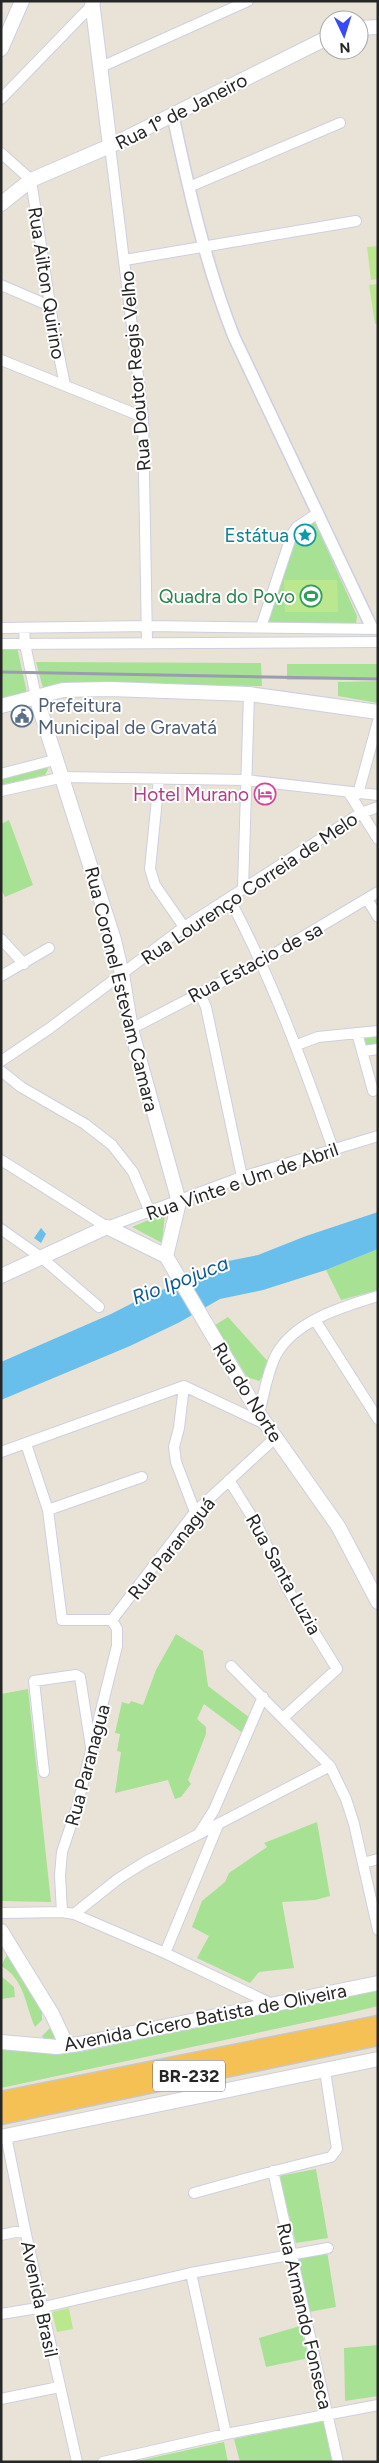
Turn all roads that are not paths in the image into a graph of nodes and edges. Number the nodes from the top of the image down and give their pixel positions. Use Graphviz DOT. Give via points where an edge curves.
graph roads {
  1 [pos="22,1"];
  2 [pos="248,1"];
  3 [pos="94,2"];
  4 [pos="234,4"];
  5 [pos="319,42"];
  6 [pos="1,49"];
  7 [pos="101,67"];
  8 [pos="1,99"];
  9 [pos="173,116"];
  10 [pos="340,123"];
  11 [pos="110,146"];
  12 [pos="1,153"];
  13 [pos="31,180"];
  14 [pos="188,187"];
  15 [pos="1,204"];
  16 [pos="356,221"];
  17 [pos="204,245"];
  18 [pos="125,260"];
  19 [pos="1,285"];
  20 [pos="50,306"];
  21 [pos="1,360"];
  22 [pos="64,385"];
  23 [pos="143,417"];
  24 [pos="318,513"];
  25 [pos="148,626"];
  26 [pos="234,627"];
  27 [pos="261,627"];
  28 [pos="1,628"];
  29 [pos="24,628"];
  30 [pos="313,628"];
  31 [pos="375,628"];
  32 [pos="378,641"];
  33 [pos="147,642"];
  34 [pos="233,642"];
  35 [pos="314,642"];
  36 [pos="1,644"];
  37 [pos="25,644"];
  38 [pos="248,694"];
  39 [pos="36,697"];
  40 [pos="1,706"];
  41 [pos="378,712"];
  42 [pos="378,721"];
  43 [pos="58,760"];
  44 [pos="1,774"];
  45 [pos="64,777"];
  46 [pos="159,779"];
  47 [pos="246,780"];
  48 [pos="1,791"];
  49 [pos="353,793"];
  50 [pos="378,795"];
  51 [pos="378,807"];
  52 [pos="361,812"];
  53 [pos="378,839"];
  54 [pos="243,889"];
  55 [pos="378,892"];
  56 [pos="229,898"];
  57 [pos="367,899"];
  58 [pos="378,917"];
  59 [pos="184,927"];
  60 [pos="1,939"];
  61 [pos="49,948"];
  62 [pos="262,961"];
  63 [pos="24,964"];
  64 [pos="122,974"];
  65 [pos="1,976"];
  66 [pos="199,992"];
  67 [pos="131,1029"];
  68 [pos="378,1032"];
  69 [pos="357,1033"];
  70 [pos="297,1045"];
  71 [pos="378,1049"];
  72 [pos="364,1051"];
  73 [pos="1,1061"];
  74 [pos="1,1071"];
  75 [pos="373,1091"];
  76 [pos="378,1136"];
  77 [pos="332,1149"];
  78 [pos="1,1160"];
  79 [pos="242,1177"];
  80 [pos="179,1202"];
  81 [pos="150,1212"];
  82 [pos="107,1228"];
  83 [pos="1,1229"];
  84 [pos="166,1256"];
  85 [pos="42,1258"];
  86 [pos="1,1276"];
  87 [pos="378,1296"];
  88 [pos="98,1307"];
  89 [pos="315,1320"];
  90 [pos="184,1386"];
  91 [pos="263,1419"];
  92 [pos="378,1419"];
  93 [pos="276,1437"];
  94 [pos="26,1444"];
  95 [pos="1,1452"];
  96 [pos="142,1476"];
  97 [pos="229,1480"];
  98 [pos="48,1510"];
  99 [pos="195,1512"];
  100 [pos="373,1579"];
  101 [pos="378,1602"];
  102 [pos="112,1620"];
  103 [pos="231,1666"];
  104 [pos="263,1697"];
  105 [pos="284,1717"];
  106 [pos="92,1750"];
  107 [pos="330,1766"];
  108 [pos="44,1772"];
  109 [pos="218,1825"];
  110 [pos="200,1832"];
  111 [pos="378,1860"];
  112 [pos="363,1863"];
  113 [pos="62,1912"];
  114 [pos="1,1913"];
  115 [pos="74,1914"];
  116 [pos="378,1930"];
  117 [pos="1,1932"];
  118 [pos="165,1953"];
  119 [pos="378,1982"];
  120 [pos="272,2004"];
  121 [pos="378,2024"];
  122 [pos="378,2037"];
  123 [pos="1,2042"];
  124 [pos="67,2046"];
  125 [pos="378,2059"];
  126 [pos="325,2070"];
  127 [pos="1,2100"];
  128 [pos="1,2116"];
  129 [pos="4,2136"];
  130 [pos="273,2171"];
  131 [pos="194,2193"];
  132 [pos="25,2230"];
  133 [pos="1,2234"];
  134 [pos="328,2248"];
  135 [pos="291,2254"];
  136 [pos="191,2274"];
  137 [pos="44,2307"];
  138 [pos="1,2314"];
  139 [pos="59,2388"];
  140 [pos="1,2399"];
  141 [pos="378,2405"];
  142 [pos="327,2414"];
  143 [pos="226,2434"];
  144 [pos="77,2462"];
  145 [pos="103,2462"];
  146 [pos="338,2462"];
  1 -- 6 [label="main road"];
  2 -- 4 [label="street"];
  3 -- 7 [label="main road"];
  3 -- 8 [label="street"];
  4 -- 7 [label="street"];
  5 -- 9 [label="main road, Rua 1º de Janeiro"];
  7 -- 11 [label="main road"];
  9 -- 11 [label="main road, Rua 1º de Janeiro"];
  9 -- 14 [label="street"];
  10 -- 14 [label="street"];
  11 -- 13 [label="main road, Rua 1º de Janeiro"];
  11 -- 18 [label="street, Rua Doutor Regis Velho"];
  12 -- 13 [label="street"];
  13 -- 15 [label="main road, Rua 1º de Janeiro"];
  13 -- 20 [label="street, Rua Ailton Quirino"];
  14 -- 17 [label="street"];
  16 -- 17 [label="street"];
  17 -- 18 [label="street"];
  17 -- 24 [label="street" via="234,337"];
  18 -- 23 [label="street, Rua Doutor Regis Velho"];
  19 -- 20 [label="street"];
  20 -- 22 [label="street, Rua Ailton Quirino"];
  21 -- 22 [label="street"];
  22 -- 23 [label="street"];
  23 -- 25 [label="street, Rua Doutor Regis Velho"];
  24 -- 27 [label="street" via="292,534"];
  24 -- 31 [label="street"];
  25 -- 26 [label="street"];
  25 -- 29 [label="street"];
  25 -- 33 [label="street, Rua Doutor Regis Velho"];
  26 -- 27 [label="street"];
  26 -- 34 [label="street"];
  27 -- 30 [label="street"];
  28 -- 29 [label="street"];
  29 -- 37 [label="street"];
  30 -- 31 [label="street"];
  30 -- 35 [label="street"];
  31 -- 32 [label="street"];
  32 -- 35 [label="street"];
  33 -- 34 [label="street"];
  33 -- 37 [label="street"];
  34 -- 35 [label="street"];
  36 -- 37 [label="street"];
  37 -- 39 [label="street"];
  38 -- 39 [label="main road" via="95,689 63,690"];
  38 -- 41 [label="main road"];
  38 -- 47 [label="street"];
  39 -- 40 [label="main road"];
  39 -- 43 [label="main road, Rua Coronel Estevam Camara"];
  42 -- 49 [label="street"];
  43 -- 44 [label="street"];
  43 -- 45 [label="main road, Rua Coronel Estevam Camara"];
  45 -- 46 [label="street"];
  45 -- 48 [label="street"];
  45 -- 64 [label="main road, Rua Coronel Estevam Camara"];
  46 -- 47 [label="street"];
  46 -- 59 [label="street" via="150,869 156,885"];
  47 -- 49 [label="street"];
  47 -- 54 [label="street"];
  49 -- 50 [label="street"];
  49 -- 52 [label="street"];
  51 -- 52 [label="street, Rua Lourenço Correia de Melo"];
  52 -- 53 [label="street"];
  52 -- 54 [label="street, Rua Lourenço Correia de Melo"];
  54 -- 56 [label="street, Rua Lourenço Correia de Melo"];
  55 -- 57 [label="street, Rua Estacio de sa"];
  56 -- 59 [label="street, Rua Lourenço Correia de Melo"];
  56 -- 62 [label="street"];
  57 -- 58 [label="street"];
  57 -- 62 [label="street, Rua Estacio de sa"];
  59 -- 64 [label="street, Rua Lourenço Correia de Melo"];
  60 -- 63 [label="street"];
  61 -- 63 [label="street"];
  62 -- 66 [label="street, Rua Estacio de sa"];
  62 -- 70 [label="street"];
  63 -- 65 [label="street"];
  64 -- 67 [label="main road, Rua Coronel Estevam Camara"];
  64 -- 73 [label="street, Rua Lourenço Correia de Melo"];
  66 -- 67 [label="street, Rua Estacio de sa"];
  66 -- 79 [label="street" via="206,1007"];
  67 -- 80 [label="main road, Rua Coronel Estevam Camara"];
  68 -- 69 [label="street"];
  69 -- 70 [label="street" via="318,1037"];
  69 -- 72 [label="street"];
  70 -- 77 [label="street"];
  71 -- 72 [label="street"];
  72 -- 75 [label="street"];
  74 -- 81 [label="street" via="20,1087 85,1124 112,1145 133,1172"];
  76 -- 77 [label="street, Rua Vinte e Um de Abril"];
  77 -- 79 [label="street, Rua Vinte e Um de Abril"];
  78 -- 82 [label="street"];
  79 -- 80 [label="street, Rua Vinte e Um de Abril"];
  80 -- 81 [label="street, Rua Vinte e Um de Abril"];
  80 -- 84 [label="main road, Rua Coronel Estevam Camara"];
  81 -- 82 [label="street, Rua Vinte e Um de Abril"];
  82 -- 84 [label="main road"];
  82 -- 85 [label="main road"];
  83 -- 85 [label="street"];
  84 -- 91 [label="main road, Rua do Norte"];
  85 -- 86 [label="main road"];
  85 -- 88 [label="street"];
  87 -- 89 [label="street"];
  89 -- 91 [label="street" via="288,1339 277,1353 267,1377"];
  89 -- 92 [label="street"];
  90 -- 91 [label="street"];
  90 -- 94 [label="street"];
  90 -- 99 [label="street" via="174,1447 176,1462"];
  91 -- 93 [label="main road, Rua do Norte"];
  93 -- 97 [label="street, Rua Paranaguá"];
  93 -- 100 [label="main road, Rua do Norte"];
  94 -- 95 [label="street"];
  94 -- 98 [label="street"];
  96 -- 98 [label="street"];
  97 -- 99 [label="street, Rua Paranaguá"];
  97 -- 105 [label="street, Rua Santa Luzia" via="257,1525 287,1588 337,1669"];
  98 -- 102 [label="street" via="62,1620"];
  99 -- 102 [label="street, Rua Paranaguá"];
  100 -- 101 [label="main road, Rua do Norte"];
  102 -- 106 [label="street, Rua Paranagua" via="117,1629 116,1646"];
  103 -- 104 [label="street"];
  104 -- 105 [label="street"];
  104 -- 110 [label="street" via="214,1810"];
  105 -- 107 [label="street"];
  106 -- 108 [label="street" via="80,1677 38,1680 34,1684"];
  106 -- 113 [label="street, Rua Paranagua" via="62,1852"];
  107 -- 109 [label="street"];
  107 -- 112 [label="street" via="346,1799"];
  109 -- 110 [label="street"];
  109 -- 118 [label="street"];
  110 -- 115 [label="street" via="132,1869"];
  111 -- 112 [label="street"];
  112 -- 116 [label="street"];
  113 -- 114 [label="street"];
  113 -- 115 [label="street"];
  115 -- 118 [label="street"];
  117 -- 124 [label="main road" via="52,2014"];
  118 -- 120 [label="street"];
  119 -- 120 [label="main road, Avenida Cicero Batista de Oliveira"];
  120 -- 124 [label="main road, Avenida Cicero Batista de Oliveira"];
  121 -- 127 [label="highway, BR-232"];
  122 -- 128 [label="highway, BR-232"];
  123 -- 124 [label="main road, Avenida Cicero Batista de Oliveira"];
  125 -- 126 [label="main road"];
  126 -- 129 [label="main road"];
  126 -- 130 [label="street" via="336,2154 331,2158"];
  129 -- 132 [label="street, Avenida Brasil"];
  130 -- 131 [label="street"];
  130 -- 135 [label="street, Rua Armando Fonseca"];
  132 -- 133 [label="street"];
  132 -- 137 [label="street, Avenida Brasil"];
  134 -- 135 [label="street"];
  135 -- 136 [label="street"];
  135 -- 142 [label="street, Rua Armando Fonseca"];
  136 -- 137 [label="street"];
  136 -- 143 [label="street"];
  137 -- 138 [label="street"];
  137 -- 139 [label="street, Avenida Brasil"];
  139 -- 140 [label="street"];
  139 -- 144 [label="street, Avenida Brasil"];
  141 -- 142 [label="street"];
  142 -- 143 [label="street"];
  142 -- 146 [label="street, Rua Armando Fonseca"];
  143 -- 145 [label="street"];
}
